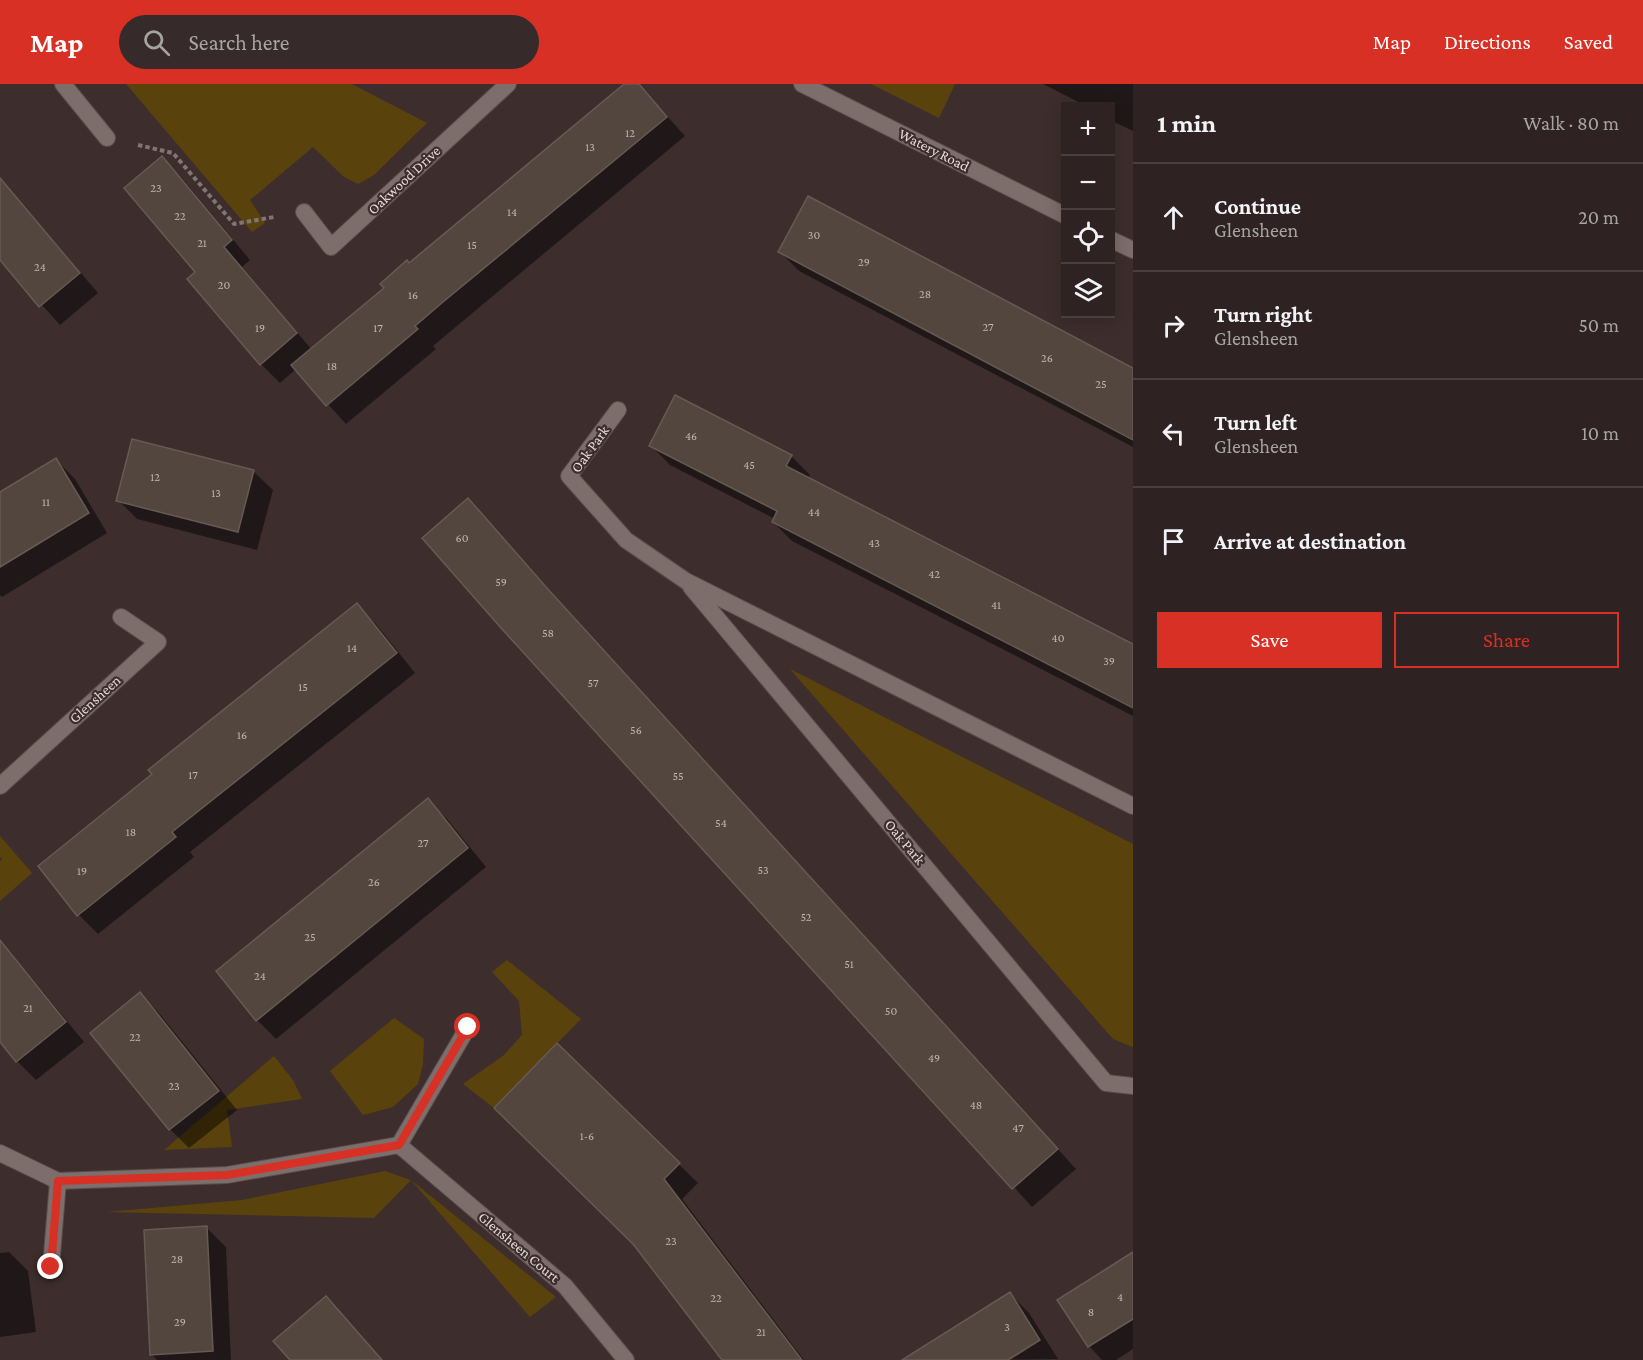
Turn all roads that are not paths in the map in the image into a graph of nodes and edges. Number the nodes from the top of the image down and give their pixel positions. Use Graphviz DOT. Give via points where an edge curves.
graph roads {
  1 [pos="63,84"];
  2 [pos="508,84"];
  3 [pos="802,84"];
  4 [pos="107,138"];
  5 [pos="304,212"];
  6 [pos="1061,214"];
  7 [pos="1115,241"];
  8 [pos="1133,250"];
  9 [pos="618,410"];
  10 [pos="686,581"];
  11 [pos="121,617"];
  12 [pos="0,786"];
  13 [pos="1133,806"];
  14 [pos="468,1027"];
  15 [pos="1133,1086"];
  16 [pos="399,1145"];
  17 [pos="0,1153"];
  18 [pos="58,1181"];
  19 [pos="51,1267"];
  20 [pos="626,1360"];
  1 -- 4 [label="street"];
  2 -- 5 [label="street, Oakwood Drive" via="331,247"];
  3 -- 6 [label="street, Watery Road"];
  7 -- 8 [label="street"];
  9 -- 10 [label="street, Oak Park" via="569,476 626,540"];
  10 -- 13 [label="street, Oak Park"];
  10 -- 15 [label="street, Oak Park" via="1106,1083"];
  11 -- 12 [label="street, Glensheen" via="158,642"];
  14 -- 16 [label="street"];
  16 -- 18 [label="street" via="227,1175"];
  16 -- 20 [label="street, Glensheen Court" via="565,1286"];
  17 -- 18 [label="street"];
  18 -- 19 [label="street"];
}
